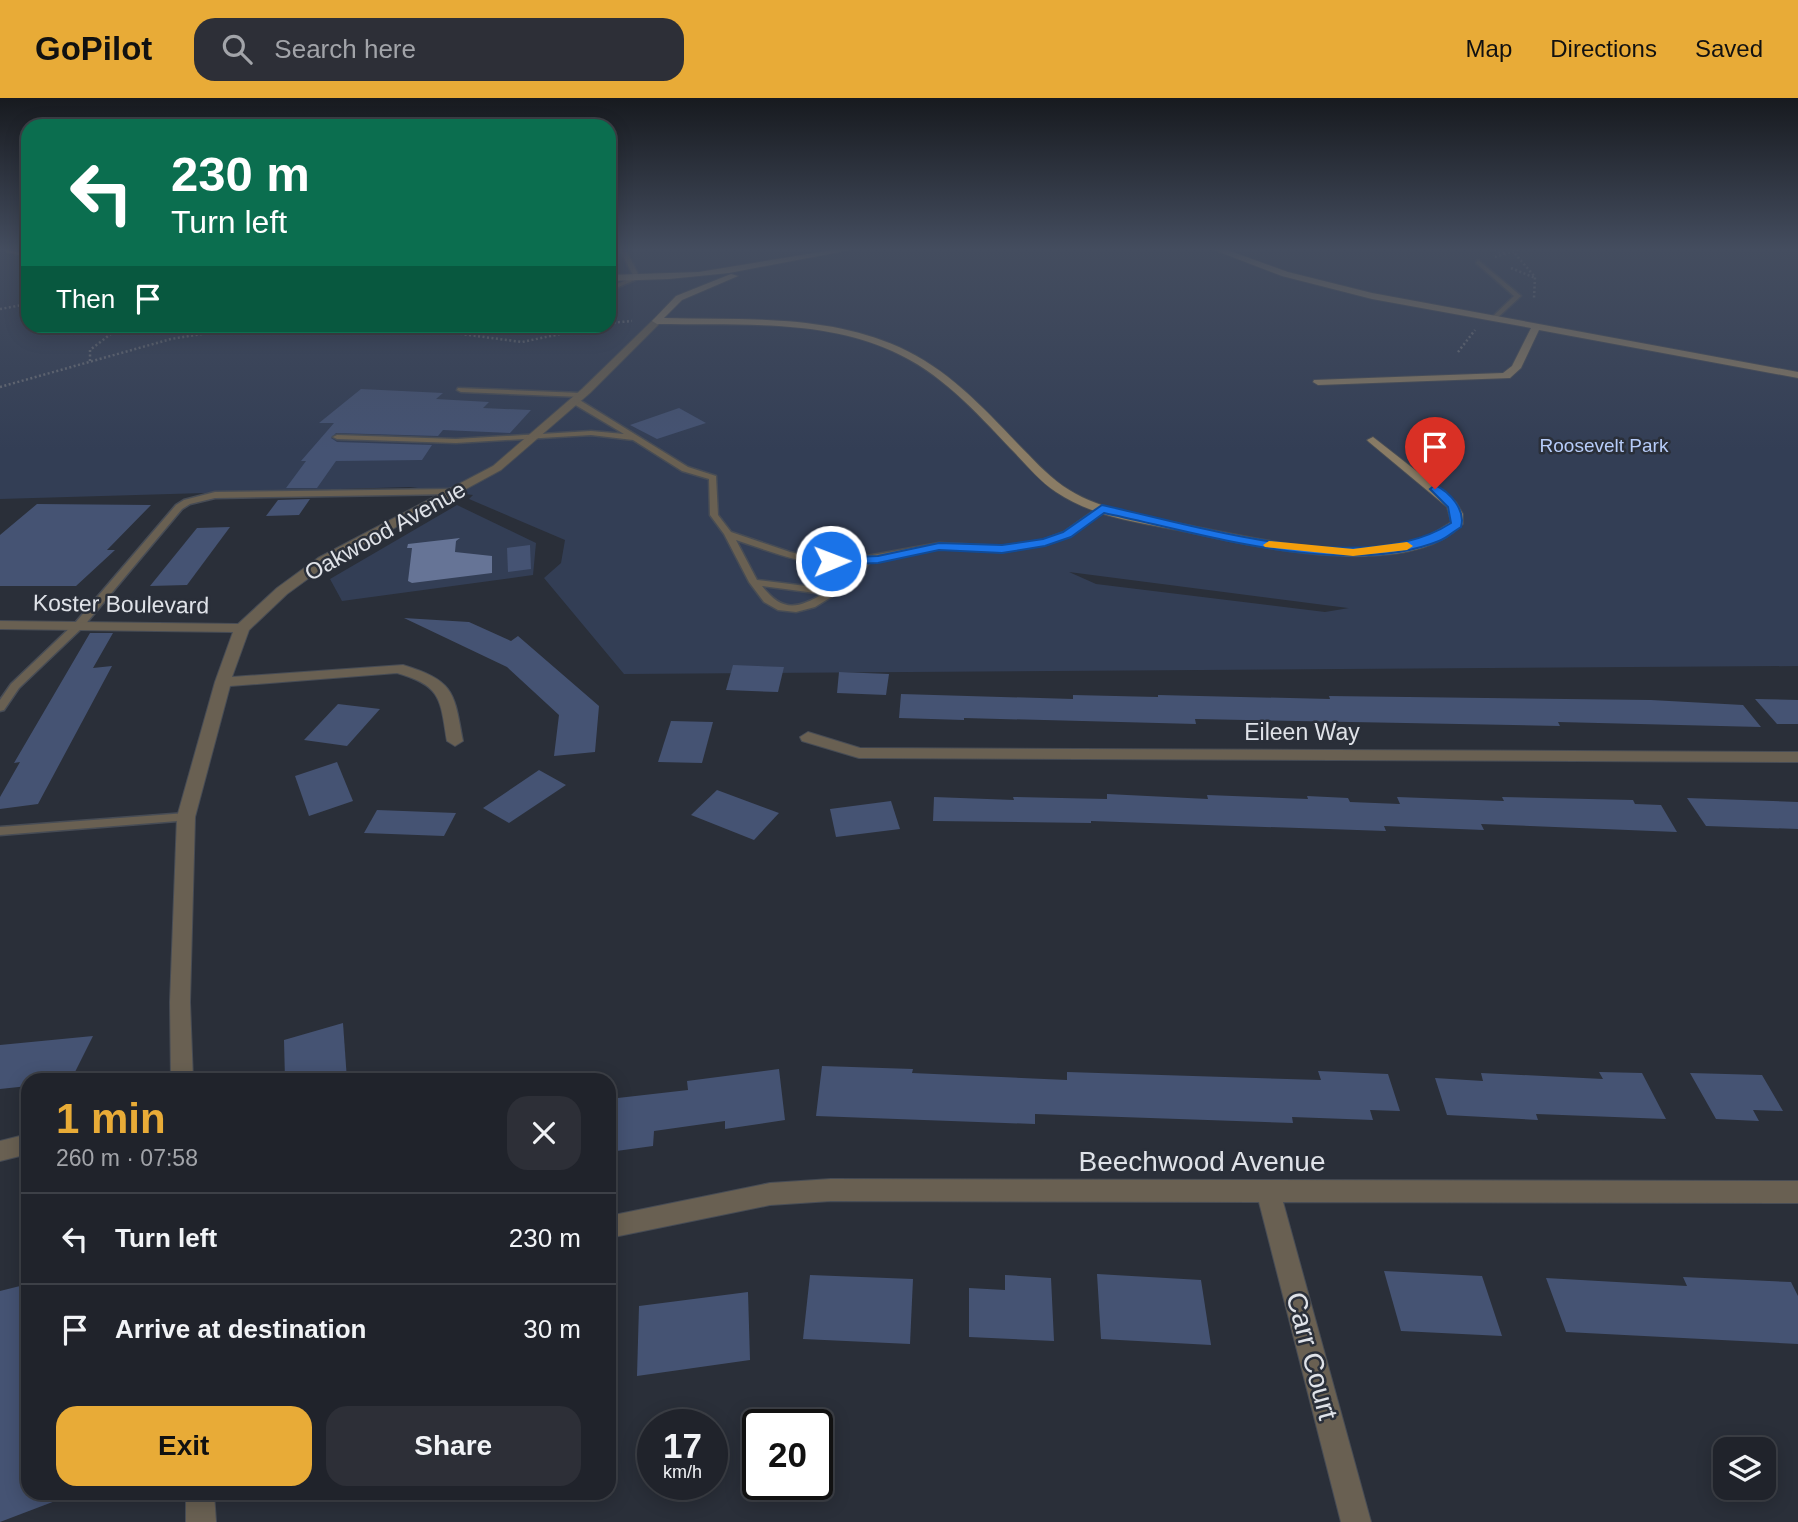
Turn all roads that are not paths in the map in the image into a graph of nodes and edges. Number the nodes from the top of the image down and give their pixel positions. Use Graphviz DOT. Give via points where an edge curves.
graph roads {
  1 [pos="660,316"];
  2 [pos="1480,316"];
  3 [pos="1496,316"];
  4 [pos="1493,319"];
  5 [pos="657,321"];
  6 [pos="1536,327"];
  7 [pos="1798,375"];
  8 [pos="1318,382"];
  9 [pos="461,390"];
  10 [pos="578,398"];
  11 [pos="533,436"];
  12 [pos="337,437"];
  13 [pos="637,438"];
  14 [pos="1373,440"];
  15 [pos="453,492"];
  16 [pos="1102,509"];
  17 [pos="728,534"];
  18 [pos="868,560"];
  19 [pos="754,582"];
  20 [pos="833,592"];
  21 [pos="0,625"];
  22 [pos="79,625"];
  23 [pos="242,628"];
  24 [pos="223,682"];
  25 [pos="0,708"];
  26 [pos="808,737"];
  27 [pos="455,741"];
  28 [pos="1798,757"];
  29 [pos="186,817"];
  30 [pos="0,831"];
  31 [pos="182,1073"];
  32 [pos="21,1146"];
  33 [pos="0,1151"];
  34 [pos="1268,1191"];
  35 [pos="1798,1192"];
  36 [pos="616,1226"];
  37 [pos="200,1500"];
  38 [pos="201,1522"];
  39 [pos="1356,1522"];
  1 -- 5 [label="street, Oakwood Avenue"];
  2 -- 4 [label="street"];
  3 -- 4 [label="lane"];
  4 -- 6 [label="street"];
  5 -- 10 [label="street, Oakwood Avenue"];
  5 -- 16 [label="street" via="829,330 874,339 939,374 1048,480"];
  6 -- 7 [label="street"];
  6 -- 8 [label="street" via="1516,368 1506,376"];
  9 -- 10 [label="lane"];
  10 -- 11 [label="street, Oakwood Avenue"];
  10 -- 13 [label="lane"];
  11 -- 12 [label="lane" via="456,441"];
  11 -- 13 [label="lane" via="591,433"];
  11 -- 15 [label="street, Oakwood Avenue" via="497,468"];
  13 -- 17 [label="lane" via="685,470 713,478 714,515"];
  14 -- 16 [label="street" via="1452,505 1457,524 1450,531 1384,550 1319,551 1243,541"];
  15 -- 22 [label="lane" via="215,495 187,502"];
  15 -- 23 [label="street, Oakwood Avenue" via="323,561"];
  16 -- 18 [label="lane" via="1067,534 1045,542 1002,549 939,546"];
  17 -- 18 [label="lane" via="813,561"];
  17 -- 19 [label="lane"];
  18 -- 20 [label="lane"];
  19 -- 20 [label="lane"];
  19 -- 20 [label="lane" via="763,598 795,610 805,610"];
  21 -- 22 [label="street, Koster Boulevard"];
  22 -- 23 [label="street, Koster Boulevard"];
  22 -- 25 [label="lane" via="15,686"];
  23 -- 24 [label="street, Oakwood Avenue"];
  24 -- 27 [label="street" via="398,668 424,676 447,695"];
  24 -- 29 [label="street, Oakwood Avenue"];
  26 -- 28 [label="street, Eileen Way" via="859,753"];
  29 -- 30 [label="lane"];
  29 -- 31 [label="street, Oakwood Avenue"];
  32 -- 33 [label="street"];
  34 -- 35 [label="street, Beechwood Avenue"];
  34 -- 36 [label="street, Beechwood Avenue" via="831,1190 770,1194"];
  34 -- 39 [label="street, Carr Court"];
  37 -- 38 [label="street"];
}
